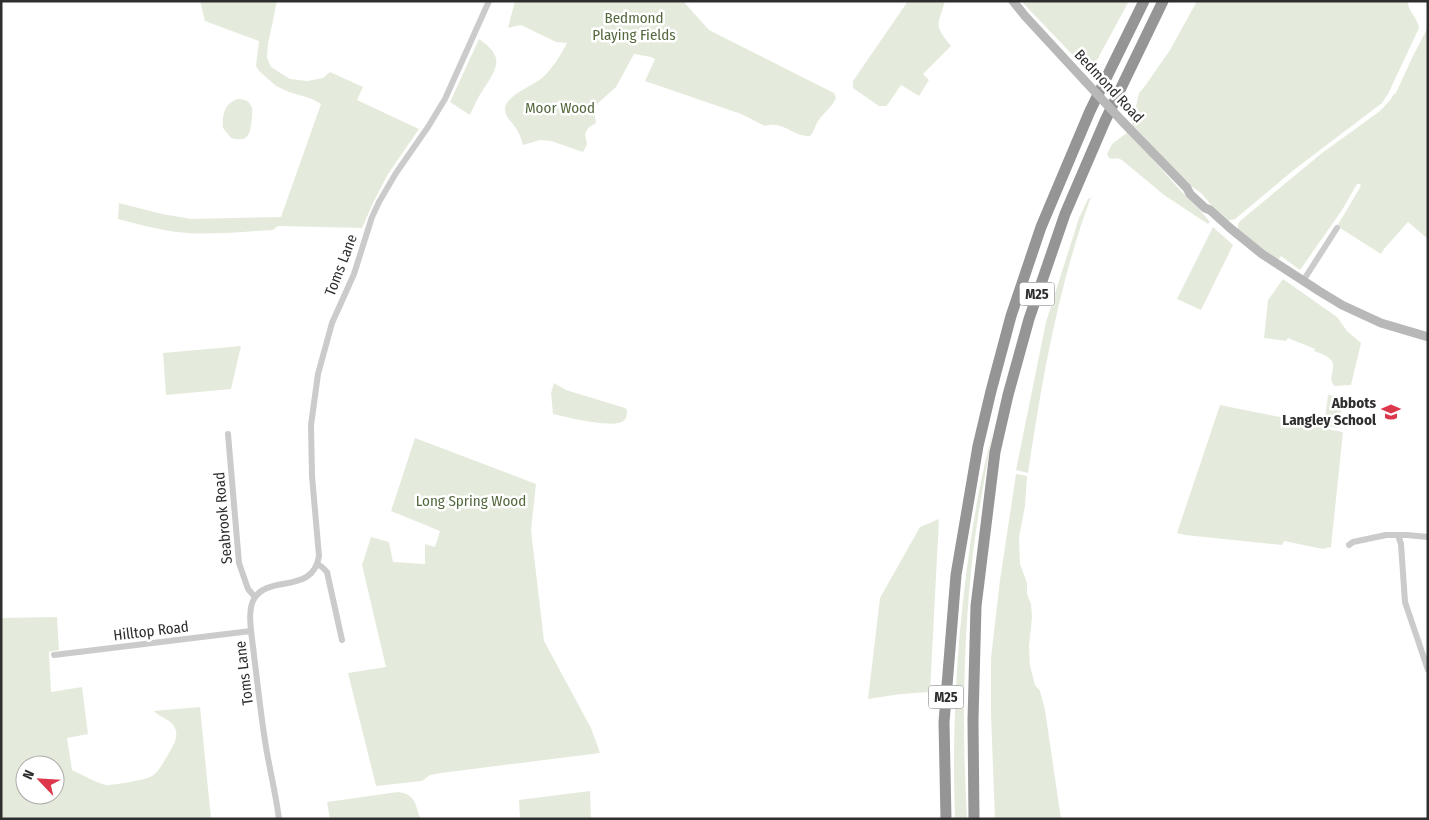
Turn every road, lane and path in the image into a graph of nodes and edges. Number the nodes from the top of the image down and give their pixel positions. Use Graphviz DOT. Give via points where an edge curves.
graph roads {
  1 [pos="489,1"];
  2 [pos="1013,1"];
  3 [pos="1144,1"];
  4 [pos="1163,1"];
  5 [pos="1337,228"];
  6 [pos="1303,281"];
  7 [pos="1428,337"];
  8 [pos="228,434"];
  9 [pos="1398,535"];
  10 [pos="1428,537"];
  11 [pos="1349,545"];
  12 [pos="317,564"];
  13 [pos="255,597"];
  14 [pos="252,630"];
  15 [pos="342,640"];
  16 [pos="54,655"];
  17 [pos="1428,670"];
  18 [pos="279,819"];
  19 [pos="946,819"];
  20 [pos="974,819"];
  1 -- 12 [label="street, Toms Lane" via="445,99 379,202 354,274 335,314 318,374 311,425"];
  2 -- 6 [label="street, Bedmond Road, bridge" via="1190,194 1262,254"];
  3 -- 19 [label="highway, M25" via="1090,111 1041,227 991,391 956,575 944,722"];
  4 -- 20 [label="highway, M25" via="1105,120 1065,214 1029,319 1008,395 995,452 976,606"];
  5 -- 6 [label="street"];
  6 -- 7 [label="street, Bedmond Road" via="1342,305 1381,323"];
  8 -- 13 [label="street, Seabrook Road" via="239,563 248,589"];
  9 -- 10 [label="street"];
  9 -- 11 [label="street"];
  9 -- 17 [label="street" via="1405,602"];
  12 -- 13 [label="street" via="306,577 268,588"];
  12 -- 15 [label="street" via="327,572"];
  13 -- 14 [label="street, Toms Lane" via="250,608"];
  14 -- 16 [label="street, Hilltop Road"];
  14 -- 18 [label="street, Toms Lane" via="266,746"];
}
